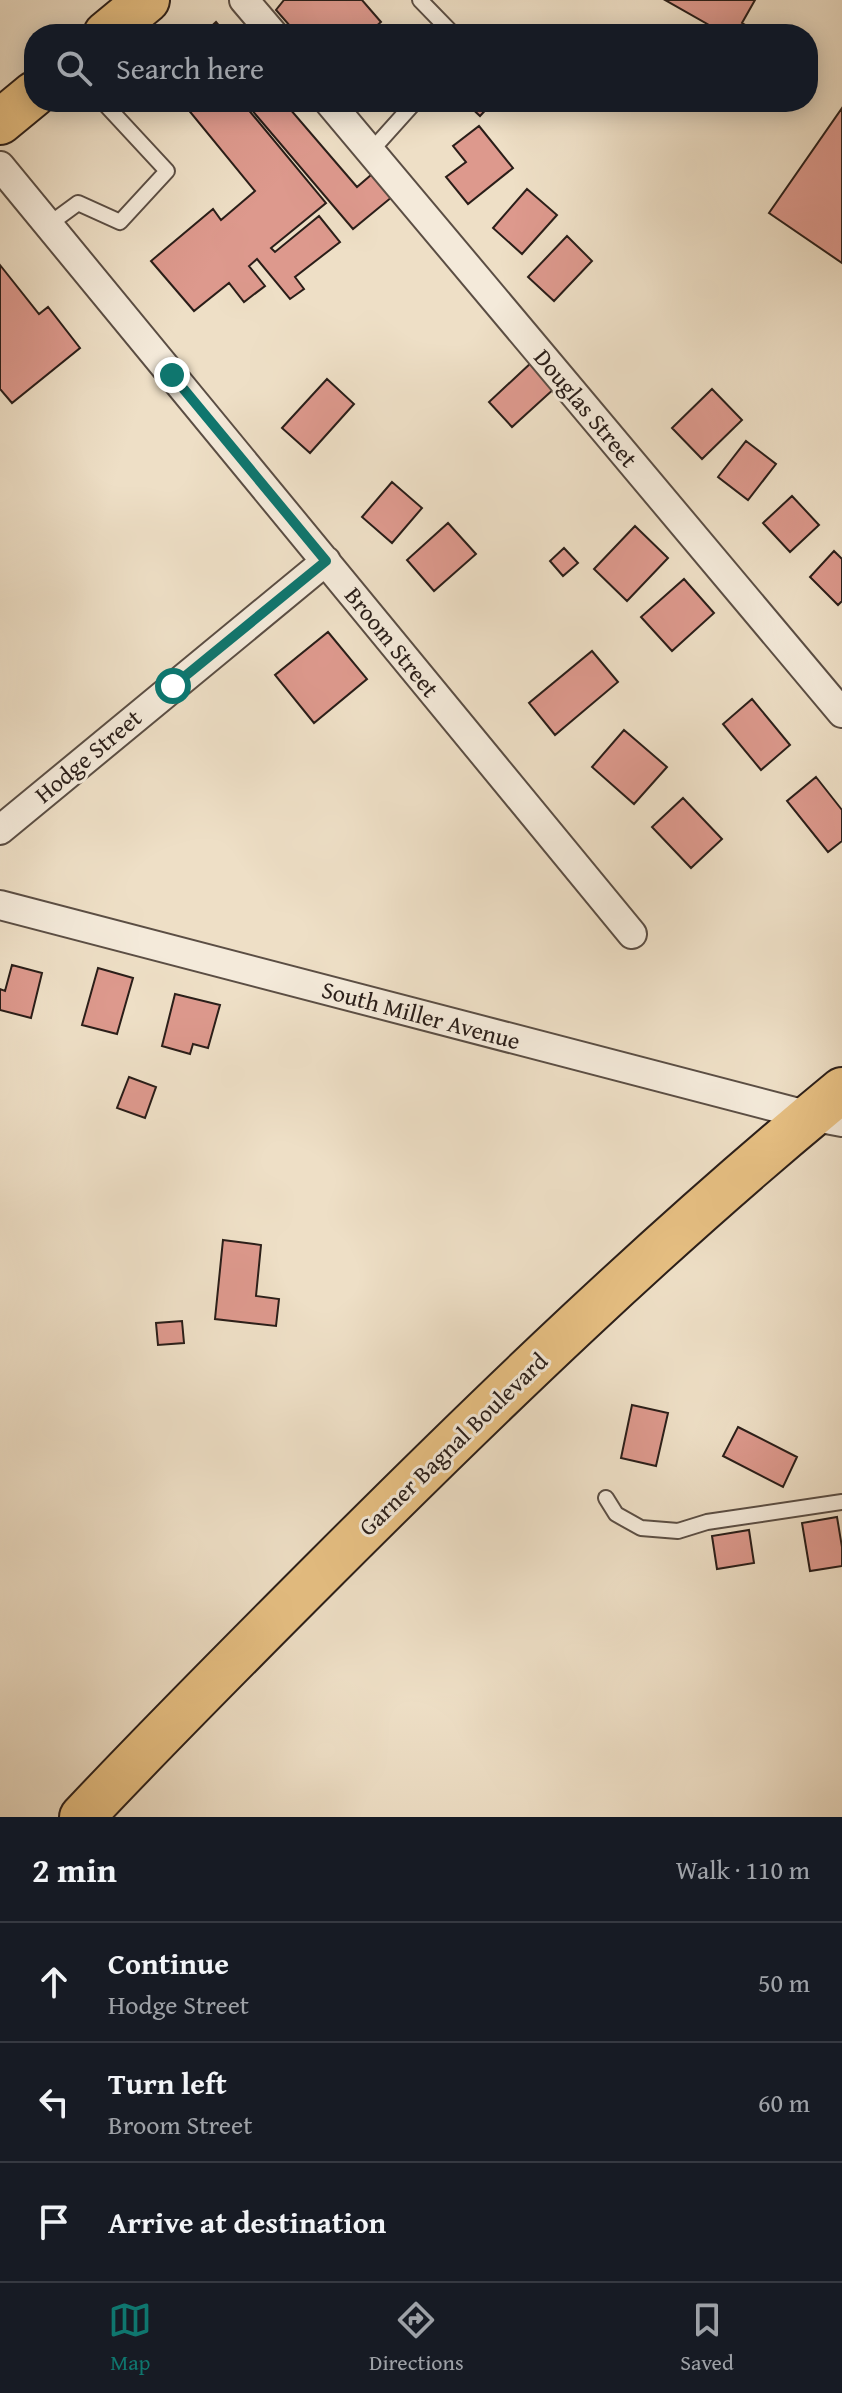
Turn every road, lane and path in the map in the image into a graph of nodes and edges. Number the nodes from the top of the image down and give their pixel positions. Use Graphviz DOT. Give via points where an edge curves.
graph roads {
  1 [pos="147,0"];
  2 [pos="244,0"];
  3 [pos="420,0"];
  4 [pos="118,24"];
  5 [pos="264,24"];
  6 [pos="443,24"];
  7 [pos="24,102"];
  8 [pos="112,112"];
  9 [pos="338,112"];
  10 [pos="406,112"];
  11 [pos="0,122"];
  12 [pos="371,151"];
  13 [pos="0,166"];
  14 [pos="48,225"];
  15 [pos="326,561"];
  16 [pos="842,713"];
  17 [pos="0,830"];
  18 [pos="0,905"];
  19 [pos="632,934"];
  20 [pos="831,1109"];
  21 [pos="606,1498"];
  22 [pos="842,1502"];
  23 [pos="82,1817"];
  1 -- 4 [label="main road"];
  2 -- 5 [label="street"];
  3 -- 6 [label="lane"];
  7 -- 11 [label="main road"];
  8 -- 14 [label="lane" via="167,171 120,222 78,203"];
  9 -- 12 [label="street, Douglas Street"];
  10 -- 12 [label="lane"];
  12 -- 16 [label="street, Douglas Street"];
  13 -- 14 [label="street, Broom Street"];
  14 -- 15 [label="street, Broom Street"];
  15 -- 17 [label="street, Hodge Street"];
  15 -- 19 [label="street, Broom Street"];
  18 -- 20 [label="street, South Miller Avenue"];
  20 -- 23 [label="main road, Garner Bagnal Boulevard" via="645,1261 457,1437"];
  21 -- 22 [label="lane" via="616,1514 641,1528 678,1531"];
}
